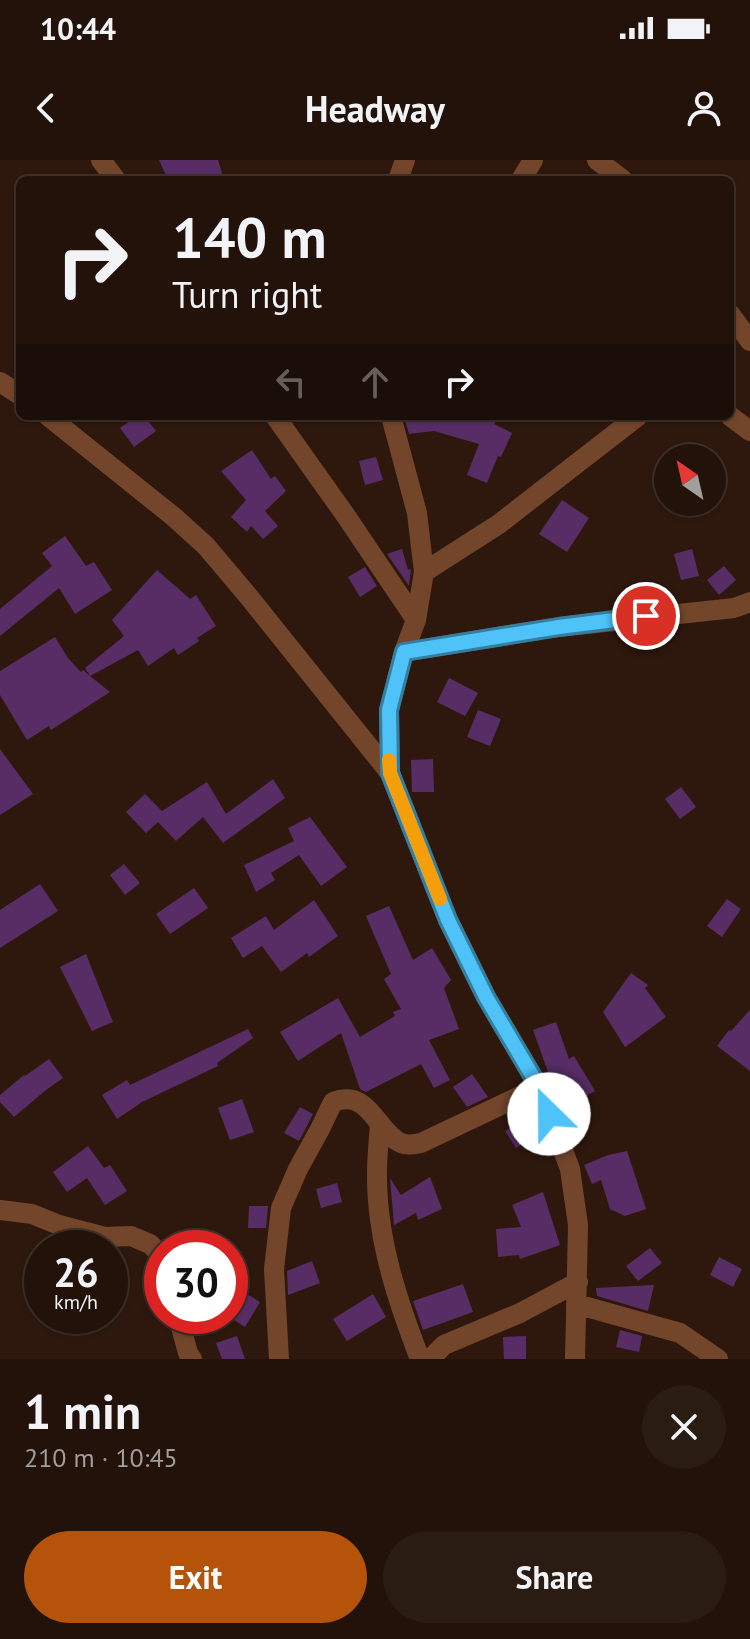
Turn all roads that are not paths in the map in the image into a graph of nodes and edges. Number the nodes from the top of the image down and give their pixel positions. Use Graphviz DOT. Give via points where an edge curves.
graph roads {
  1 [pos="597,160"];
  2 [pos="618,176"];
  3 [pos="734,319"];
  4 [pos="750,341"];
  5 [pos="53,420"];
  6 [pos="278,420"];
  7 [pos="392,420"];
  8 [pos="633,420"];
  9 [pos="424,572"];
  10 [pos="750,602"];
  11 [pos="416,620"];
  12 [pos="404,652"];
  13 [pos="390,773"];
  14 [pos="539,1087"];
  15 [pos="380,1123"];
  16 [pos="0,1210"];
  17 [pos="144,1241"];
  18 [pos="578,1282"];
  19 [pos="576,1304"];
  20 [pos="183,1334"];
  21 [pos="192,1359"];
  22 [pos="279,1359"];
  23 [pos="420,1359"];
  24 [pos="430,1359"];
  25 [pos="575,1359"];
  26 [pos="718,1359"];
  1 -- 2 [label="street"];
  3 -- 4 [label="street"];
  5 -- 13 [label="street" via="206,546"];
  6 -- 11 [label="street"];
  7 -- 9 [label="street" via="417,513"];
  8 -- 9 [label="street" via="499,524"];
  9 -- 11 [label="street"];
  10 -- 12 [label="street"];
  11 -- 12 [label="street"];
  12 -- 13 [label="street" via="389,710"];
  13 -- 14 [label="street" via="448,920"];
  14 -- 15 [label="street" via="421,1143 402,1144"];
  14 -- 18 [label="street" via="570,1169 578,1225"];
  15 -- 22 [label="street" via="354,1100 333,1102 281,1208 274,1269"];
  15 -- 23 [label="street" via="377,1174 385,1248"];
  16 -- 17 [label="street"];
  18 -- 19 [label="street"];
  18 -- 24 [label="street" via="444,1345"];
  19 -- 25 [label="street"];
  19 -- 26 [label="street" via="680,1333"];
  20 -- 21 [label="street"];
}
